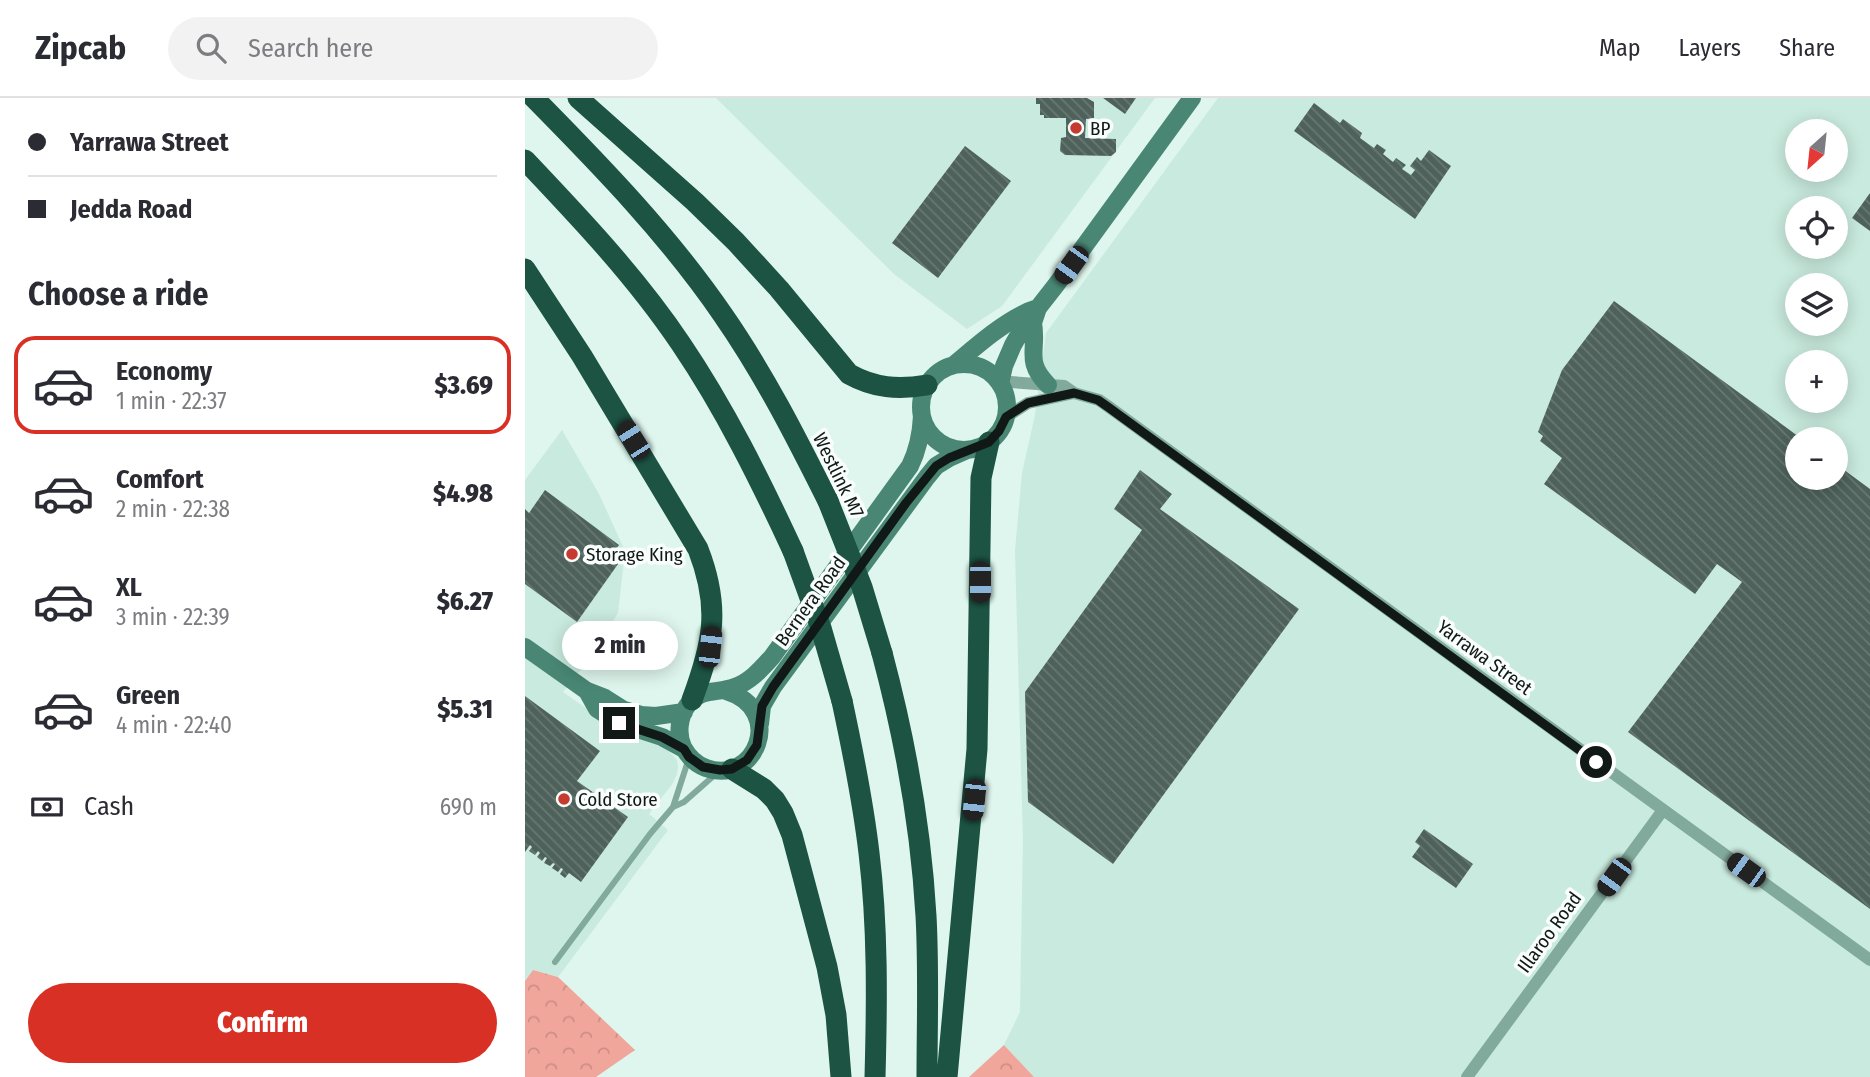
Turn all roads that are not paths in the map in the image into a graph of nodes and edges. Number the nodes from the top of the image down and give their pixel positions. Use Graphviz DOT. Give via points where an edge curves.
graph roads {
  1 [pos="534,98"];
  2 [pos="578,98"];
  3 [pos="1192,98"];
  4 [pos="525,160"];
  5 [pos="525,269"];
  6 [pos="1035,316"];
  7 [pos="954,365"];
  8 [pos="927,385"];
  9 [pos="1000,385"];
  10 [pos="1048,386"];
  11 [pos="1074,393"];
  12 [pos="922,416"];
  13 [pos="1006,417"];
  14 [pos="989,442"];
  15 [pos="967,450"];
  16 [pos="525,647"];
  17 [pos="587,691"];
  18 [pos="726,691"];
  19 [pos="688,706"];
  20 [pos="760,727"];
  21 [pos="687,753"];
  22 [pos="726,769"];
  23 [pos="673,807"];
  24 [pos="1663,810"];
  25 [pos="1870,960"];
  26 [pos="555,962"];
  27 [pos="841,1077"];
  28 [pos="875,1077"];
  29 [pos="926,1077"];
  30 [pos="947,1077"];
  31 [pos="1467,1077"];
  1 -- 29 [label="highway, Westlink M7, bridge" via="689,268 757,368 828,501 883,653 912,782 926,919"];
  2 -- 8 [label="highway" via="736,242 849,373 879,387"];
  3 -- 6 [label="main road"];
  4 -- 28 [label="highway, bridge" via="625,270 680,342 738,438 793,551 821,628 858,776 870,856"];
  5 -- 19 [label="highway" via="685,524 706,568 712,628 706,663"];
  6 -- 7 [label="main road" via="1023,312"];
  6 -- 9 [label="main road" via="1013,345"];
  6 -- 10 [label="main road" via="1033,362"];
  7 -- 8 [label="main road"];
  7 -- 9 [label="main road" via="980,367"];
  8 -- 12 [label="main road"];
  9 -- 10 [label="street, Yarrawa Street"];
  9 -- 13 [label="main road"];
  10 -- 11 [label="street, Yarrawa Street" via="1063,386"];
  11 -- 13 [label="street" via="1028,403"];
  11 -- 24 [label="street, Yarrawa Street" via="1108,407"];
  12 -- 15 [label="main road" via="933,438"];
  12 -- 18 [label="main road, Bernera Road" via="910,466 772,657 758,673"];
  13 -- 14 [label="main road"];
  14 -- 15 [label="main road"];
  14 -- 30 [label="highway" via="981,478 977,749"];
  15 -- 20 [label="main road, Bernera Road" via="936,466 906,503 773,687 762,706"];
  16 -- 17 [label="main road"];
  17 -- 19 [label="main road" via="641,715 656,716"];
  17 -- 21 [label="main road" via="597,709 619,723 662,737"];
  18 -- 19 [label="main road" via="708,692"];
  18 -- 20 [label="main road" via="749,703"];
  19 -- 21 [label="main road" via="679,730"];
  20 -- 22 [label="main road" via="753,753 740,765"];
  21 -- 22 [label="main road" via="703,767"];
  21 -- 23 [label="lane"];
  22 -- 23 [label="lane"];
  22 -- 27 [label="highway" via="764,789 783,813 792,835 827,967"];
  23 -- 26 [label="lane"];
  24 -- 25 [label="street, Yarrawa Street"];
  24 -- 31 [label="street, Illaroo Road"];
}
